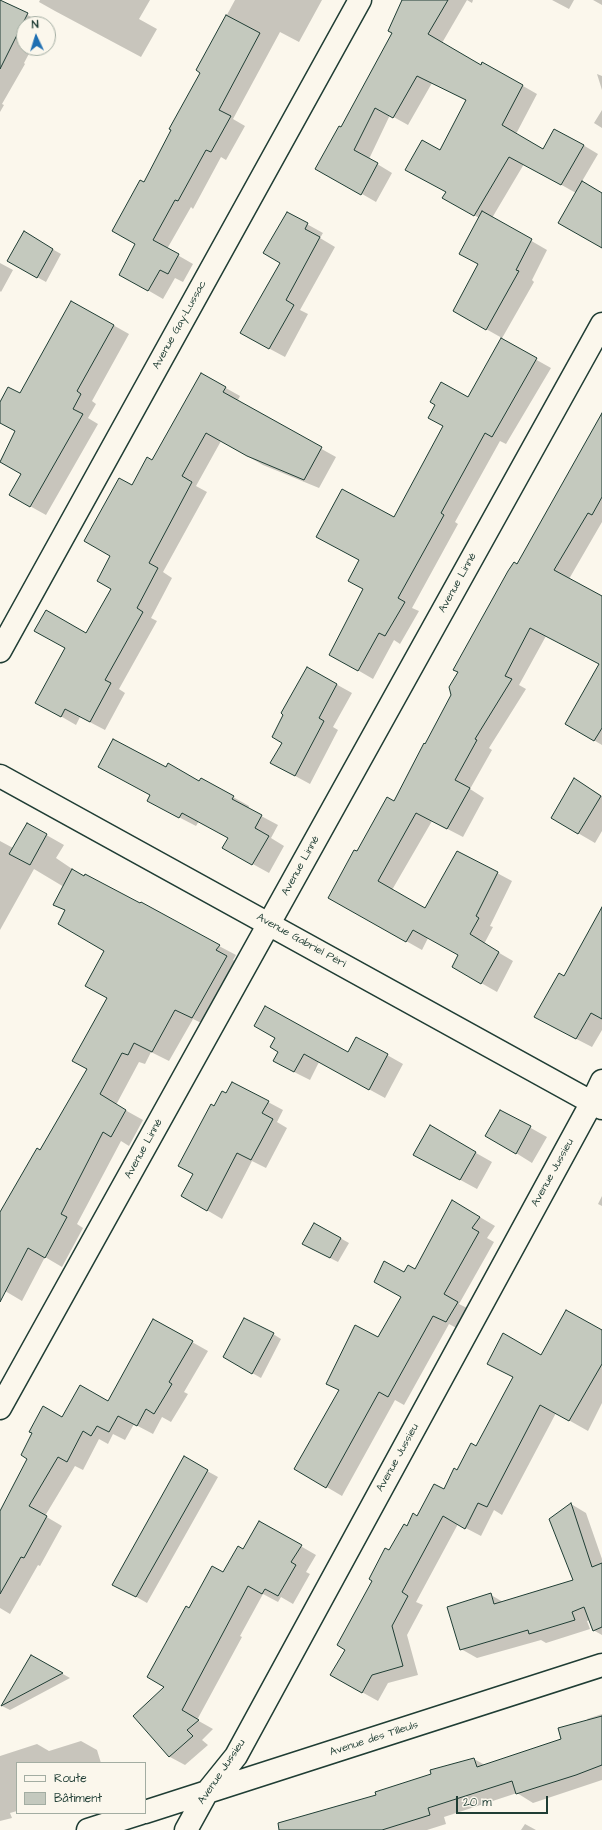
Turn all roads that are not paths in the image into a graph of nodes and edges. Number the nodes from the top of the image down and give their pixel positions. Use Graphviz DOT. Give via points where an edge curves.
graph roads {
  1 [pos="360,0"];
  2 [pos="602,324"];
  3 [pos="0,650"];
  4 [pos="0,776"];
  5 [pos="269,924"];
  6 [pos="602,1081"];
  7 [pos="597,1105"];
  8 [pos="0,1408"];
  9 [pos="602,1665"];
  10 [pos="207,1792"];
  11 [pos="146,1812"];
  12 [pos="138,1814"];
  13 [pos="88,1830"];
  14 [pos="186,1830"];
  1 -- 3 [label="street, Avenue Gay-Lussac"];
  2 -- 5 [label="street, Avenue Linné"];
  4 -- 5 [label="street, Avenue Gabriel Péri"];
  5 -- 7 [label="street, Avenue Gabriel Péri"];
  5 -- 8 [label="street, Avenue Linné"];
  6 -- 7 [label="street, Avenue Jussieu"];
  7 -- 10 [label="street, Avenue Jussieu" via="236,1756"];
  9 -- 10 [label="street, Avenue des Tilleuls"];
  10 -- 11 [label="street, Avenue des Tilleuls"];
  10 -- 14 [label="street, Avenue Jussieu"];
  12 -- 13 [label="street"];
}
